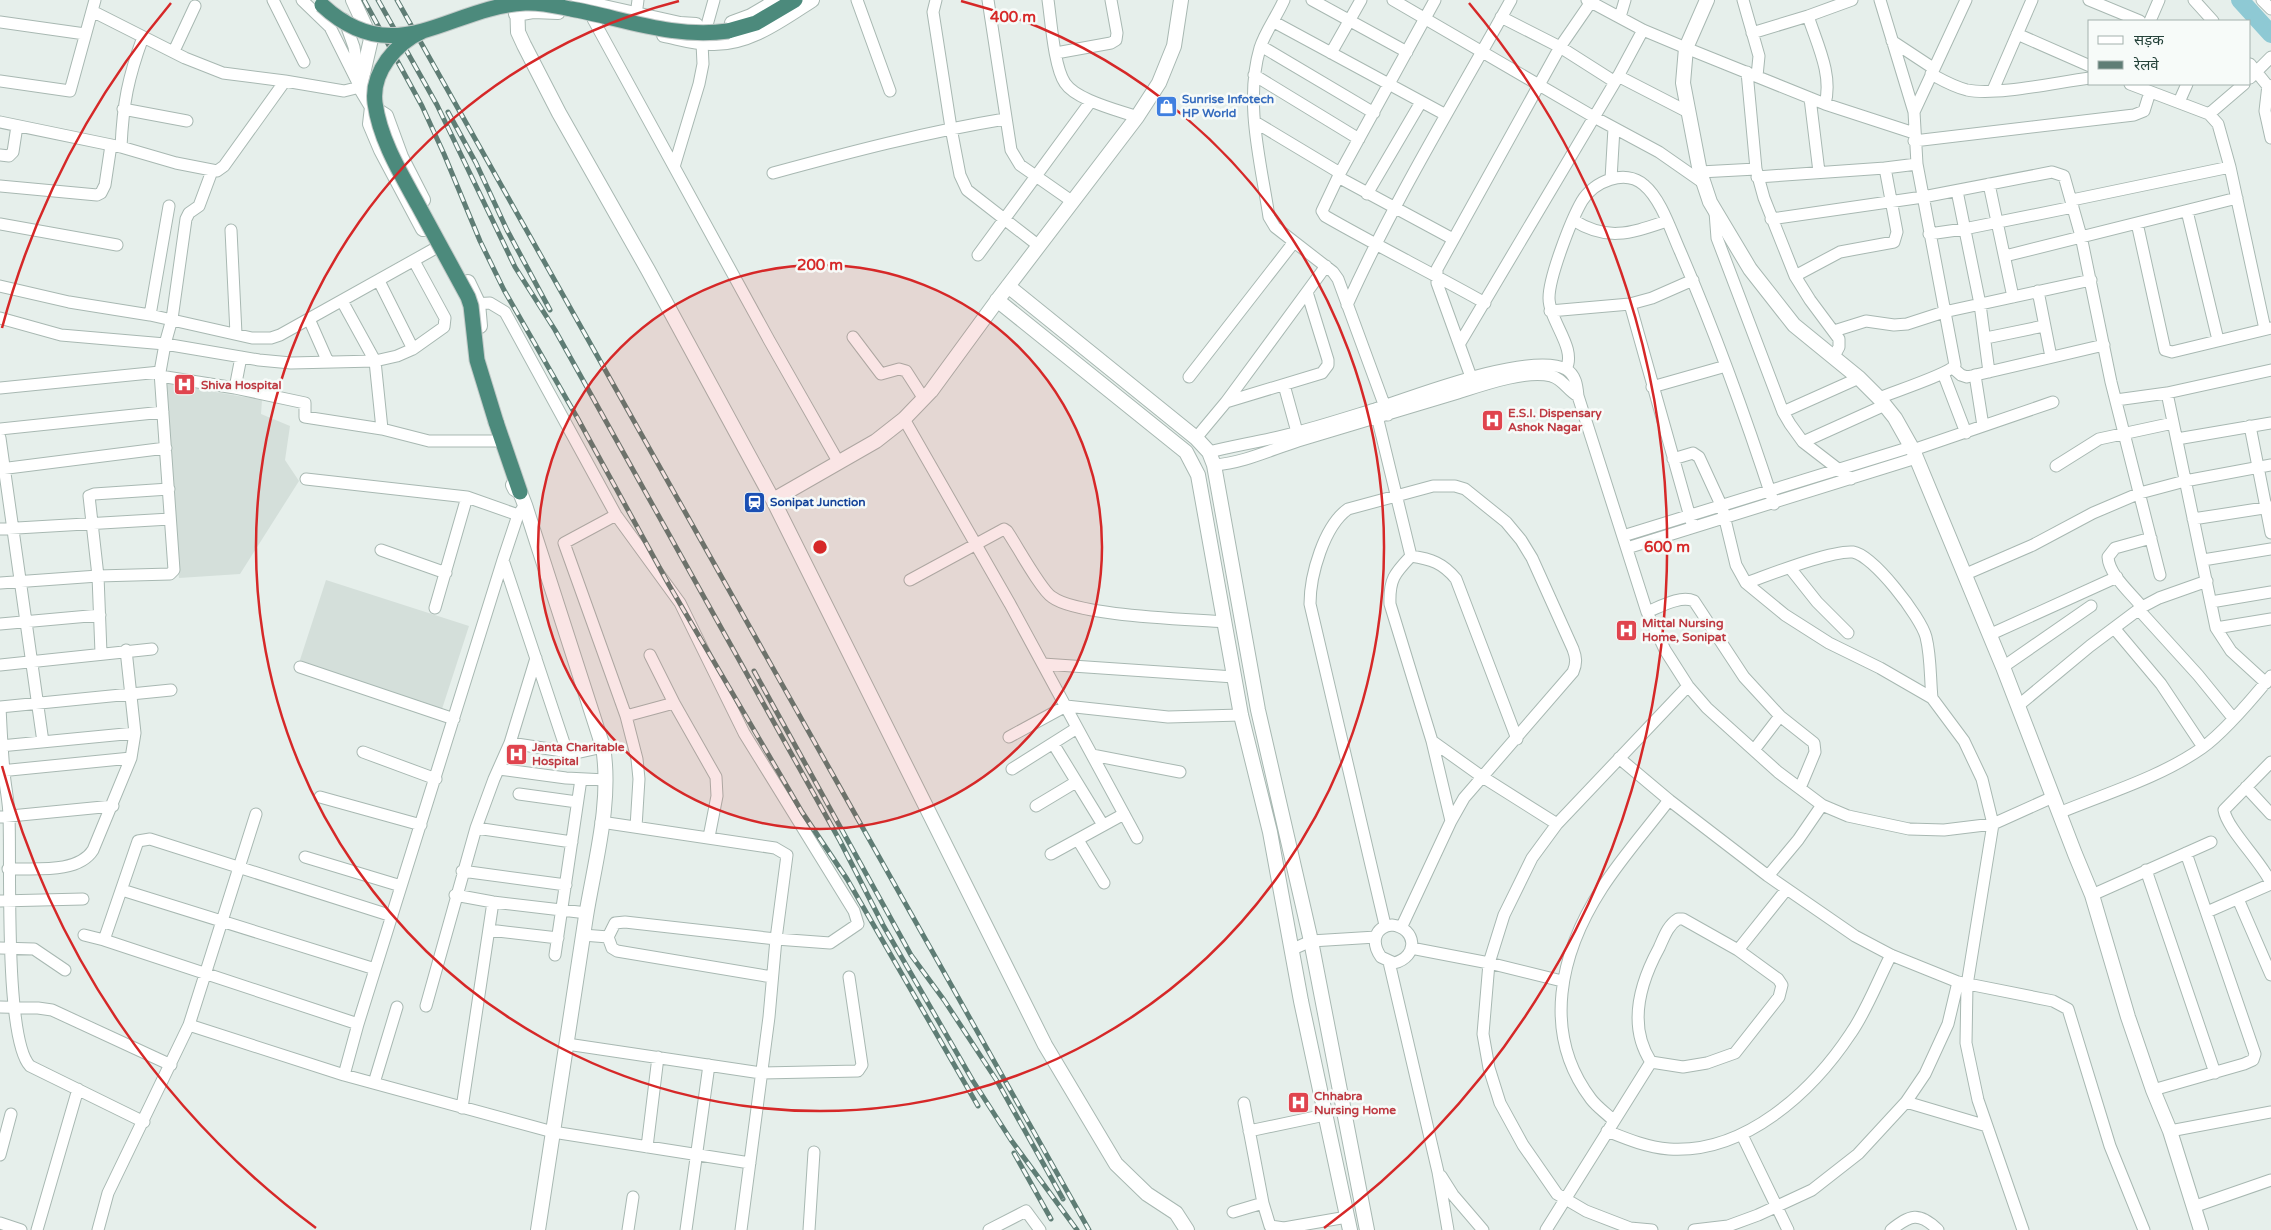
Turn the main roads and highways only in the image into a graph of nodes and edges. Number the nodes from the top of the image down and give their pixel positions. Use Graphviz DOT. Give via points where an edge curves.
graph roads {
  1 [pos="317,0"];
  2 [pos="795,0"];
  3 [pos="423,31"];
  4 [pos="521,504"];
  1 -- 3 [label="highway, bridge" via="339,20 368,33 399,36"];
  2 -- 3 [label="highway, bridge" via="744,28 711,34 672,31 538,3 500,7"];
  3 -- 4 [label="highway, bridge" via="401,44 388,60 379,76 375,102 394,161 468,296 477,360"];
}
